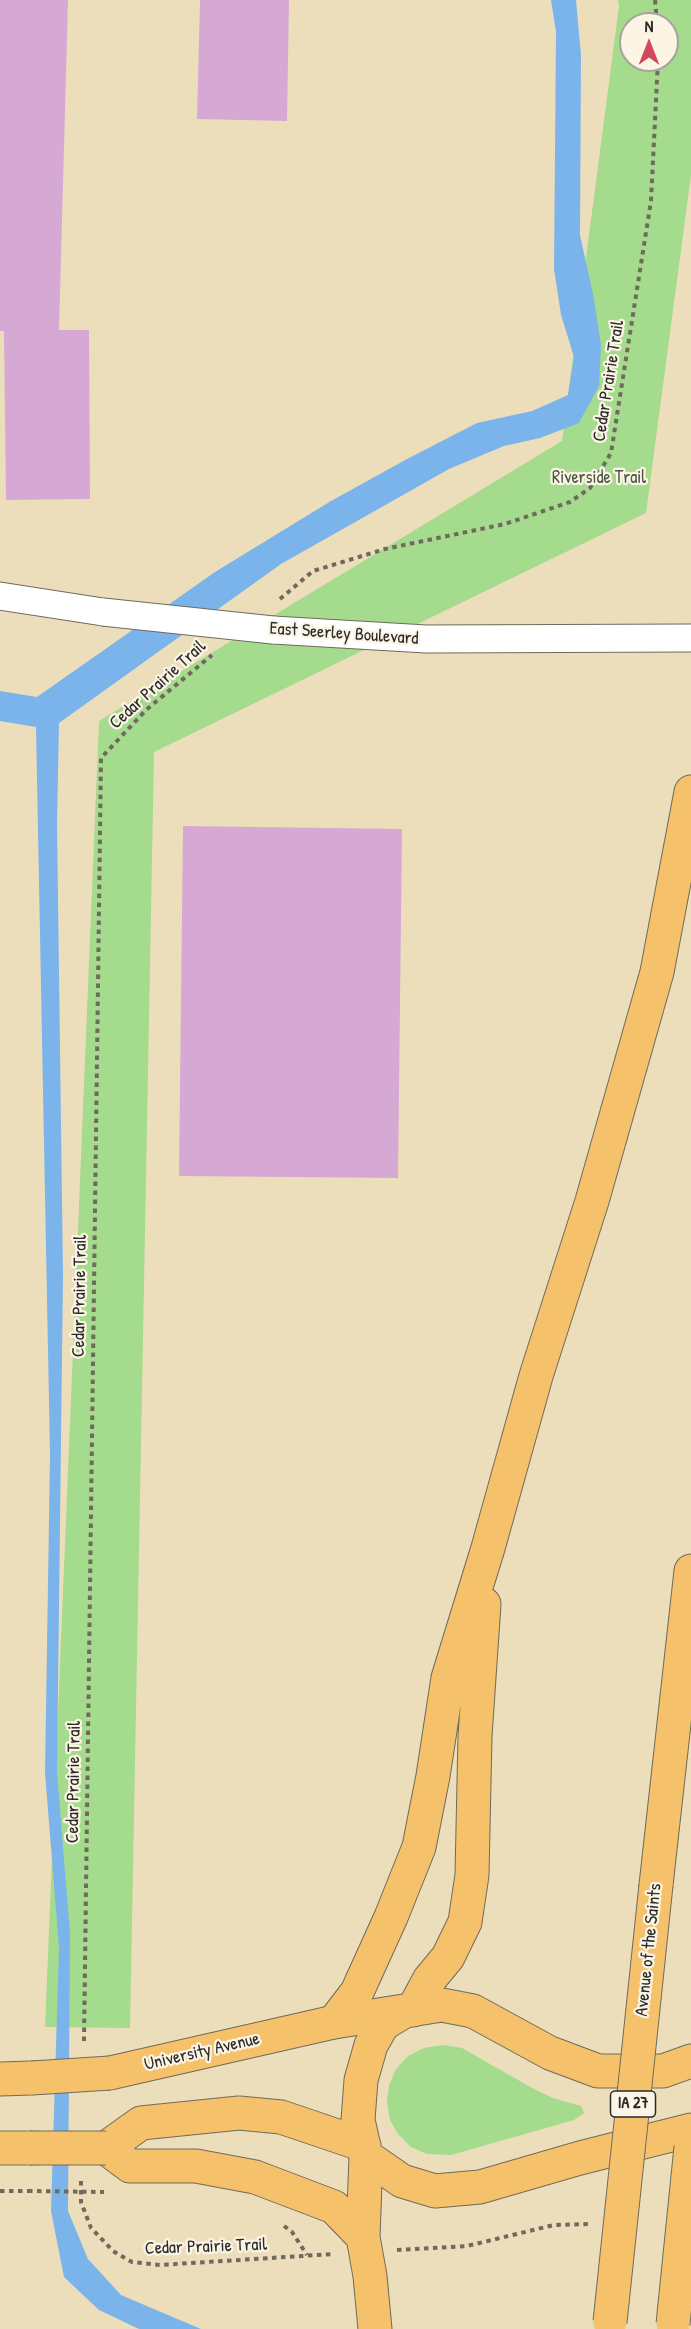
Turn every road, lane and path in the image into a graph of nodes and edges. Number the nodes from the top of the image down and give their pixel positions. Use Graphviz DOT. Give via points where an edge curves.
graph roads {
  1 [pos="658,72"];
  2 [pos="0,597"];
  3 [pos="275,602"];
  4 [pos="691,638"];
  5 [pos="214,653"];
  6 [pos="691,792"];
  7 [pos="488,1548"];
  8 [pos="691,1571"];
  9 [pos="408,2011"];
  10 [pos="334,2022"];
  11 [pos="84,2044"];
  12 [pos="691,2061"];
  13 [pos="16,2078"];
  14 [pos="691,2130"];
  15 [pos="691,2147"];
  16 [pos="15,2148"];
  17 [pos="106,2148"];
  18 [pos="365,2151"];
  19 [pos="81,2180"];
  20 [pos="0,2191"];
  21 [pos="104,2192"];
  22 [pos="599,2224"];
  23 [pos="365,2245"];
  24 [pos="610,2326"];
  25 [pos="673,2327"];
  26 [pos="375,2329"];
  1 -- 3 [label="path, Cedar Prairie Trail" via="650,212 611,453 590,488 570,502 505,524 385,549 313,571"];
  2 -- 4 [label="street, East Seerley Boulevard, bridge" via="273,630 426,639"];
  5 -- 11 [label="path, Cedar Prairie Trail" via="146,710 100,758"];
  6 -- 7 [label="main road" via="657,972"];
  7 -- 9 [label="main road" via="475,1736 472,1875 465,1922 448,1957"];
  7 -- 10 [label="main road" via="448,1678 419,1848 357,1992"];
  8 -- 24 [label="main road, Avenue of the Saints / IA 27, bridge"];
  9 -- 10 [label="main road, University Avenue"];
  9 -- 12 [label="main road, University Avenue" via="442,2005 473,2011 550,2054 598,2071 663,2071"];
  9 -- 18 [label="main road, University Avenue" via="382,2024 360,2080 358,2120"];
  10 -- 13 [label="main road, University Avenue, bridge" via="110,2073"];
  14 -- 18 [label="main road" via="480,2187 435,2191 402,2181"];
  15 -- 25 [label="main road, bridge"];
  16 -- 17 [label="main road, bridge"];
  17 -- 18 [label="main road" via="141,2123 239,2113 281,2117"];
  17 -- 23 [label="main road" via="130,2166 196,2166 255,2177 334,2207"];
  18 -- 23 [label="main road, University Avenue"];
  19 -- 23 [label="path, Cedar Prairie Trail" via="81,2202 91,2228 113,2251 132,2262 160,2265"];
  20 -- 21 [label="path, bridge"];
  22 -- 23 [label="path, Cedar Prairie Trail" via="554,2225 467,2246"];
  23 -- 26 [label="main road, University Avenue"];
}
